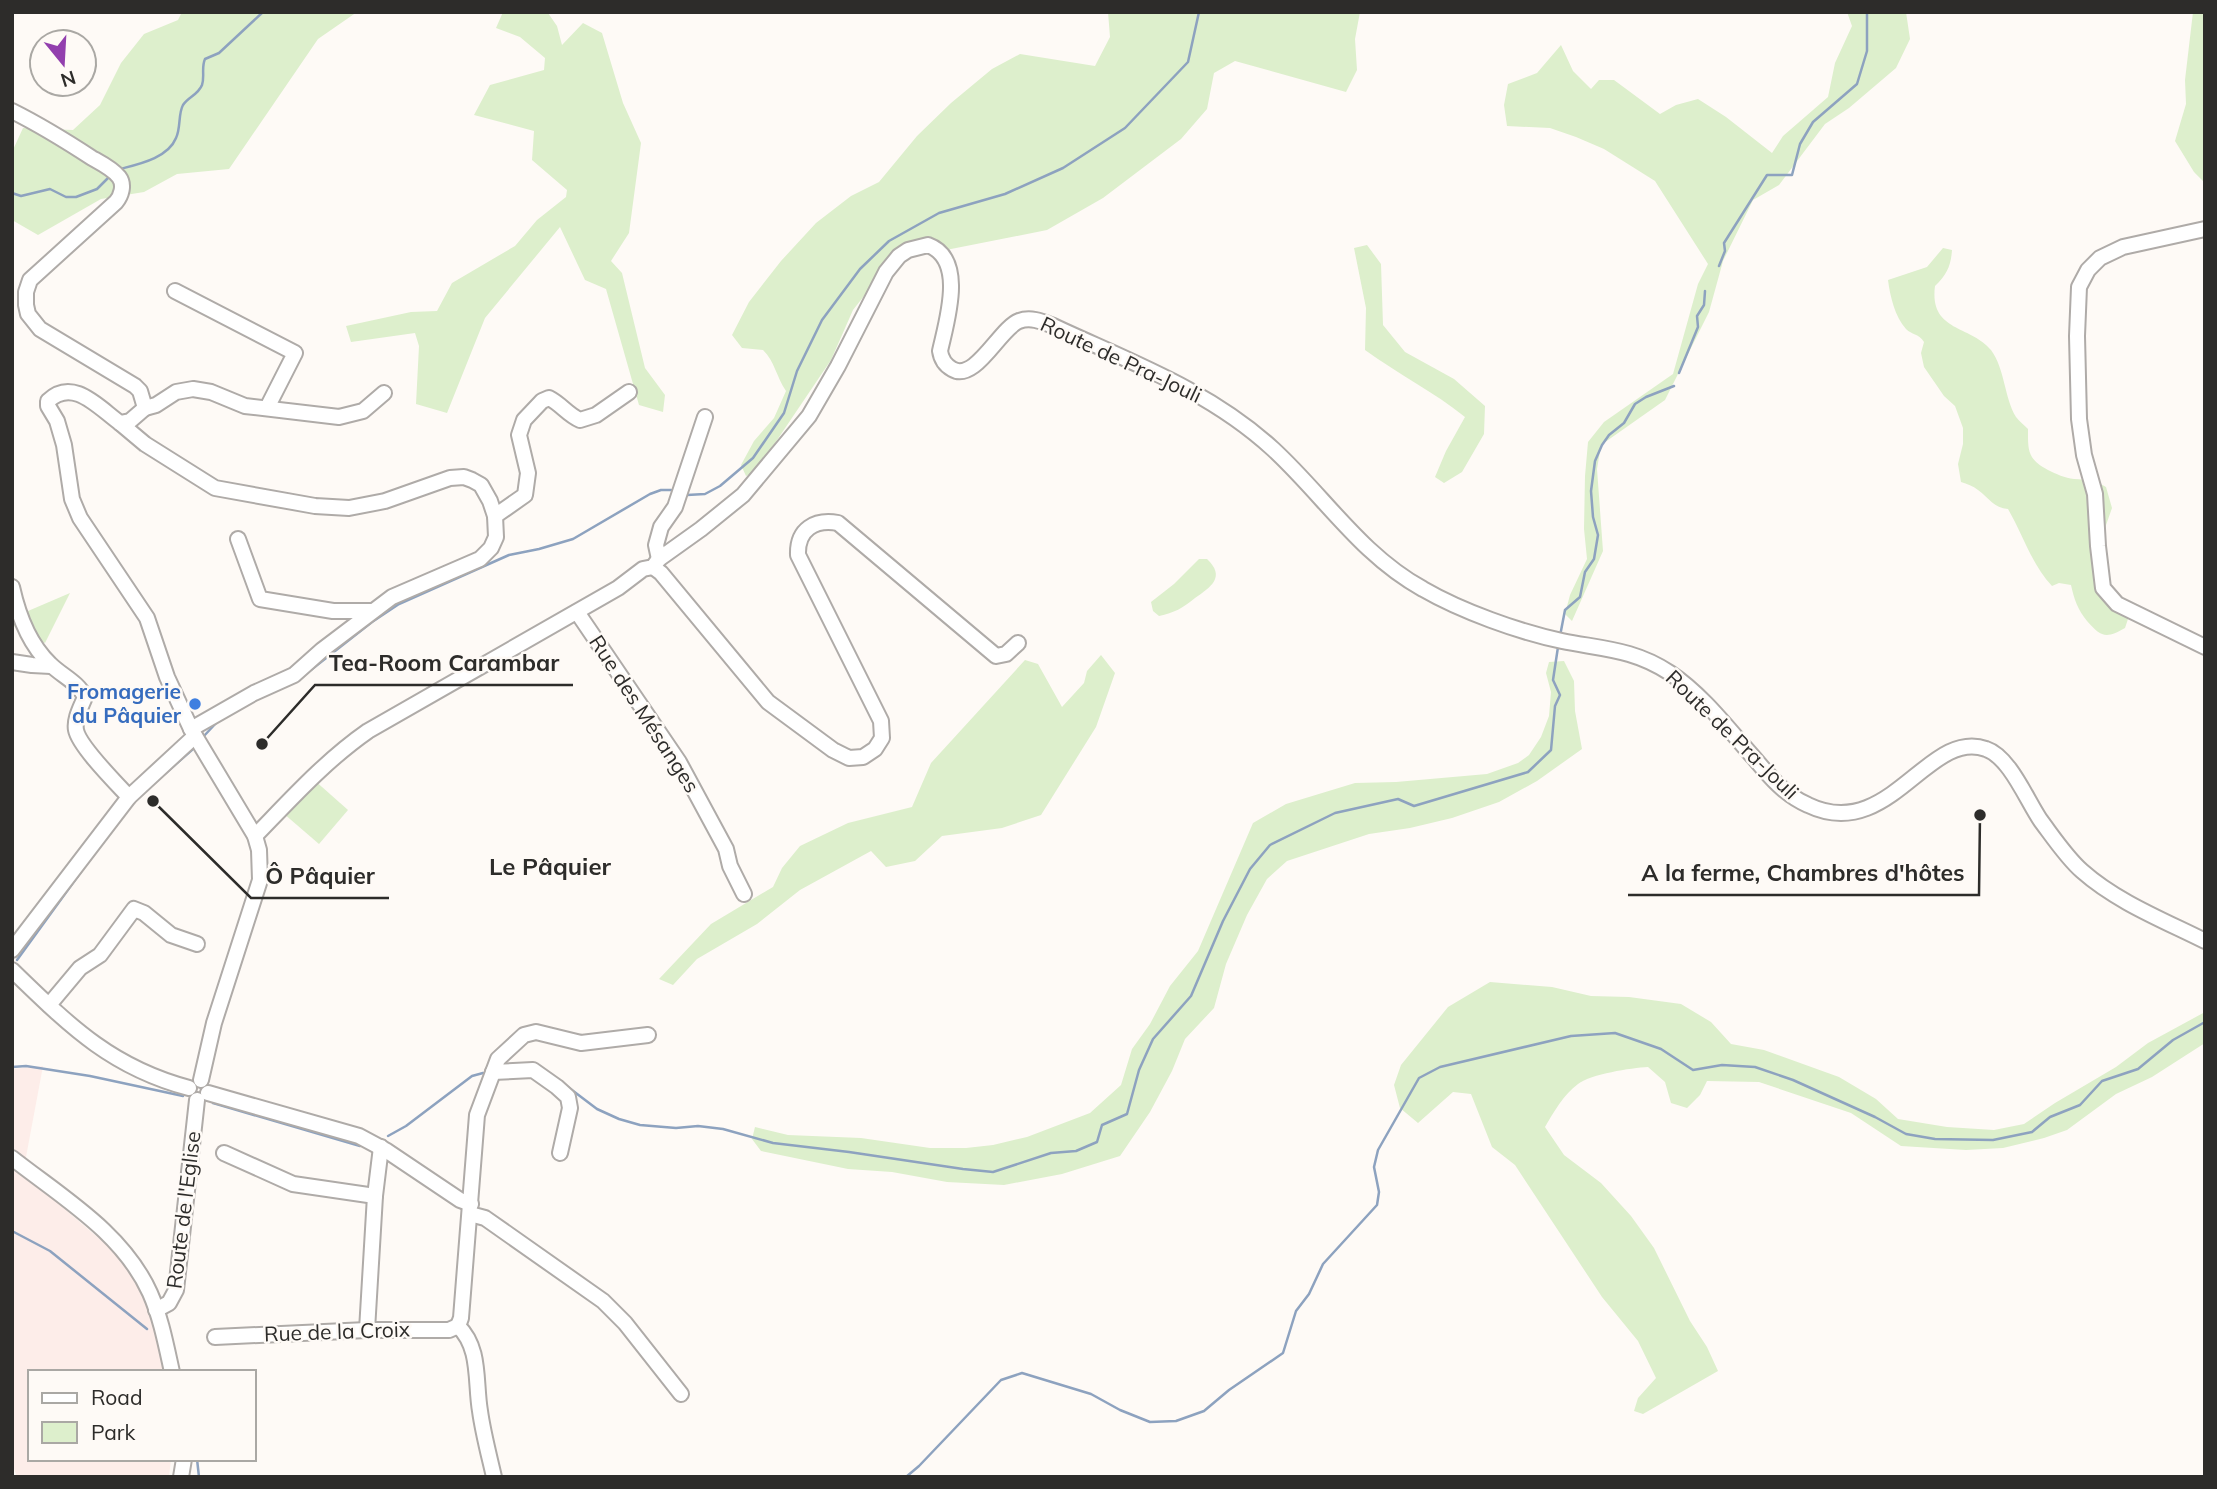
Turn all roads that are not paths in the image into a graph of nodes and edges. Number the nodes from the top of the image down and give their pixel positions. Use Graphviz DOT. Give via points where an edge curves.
graph roads {
  1 [pos="12,111"];
  2 [pos="2205,229"];
  3 [pos="176,291"];
  4 [pos="629,392"];
  5 [pos="384,393"];
  6 [pos="145,408"];
  7 [pos="267,408"];
  8 [pos="705,417"];
  9 [pos="120,423"];
  10 [pos="495,516"];
  11 [pos="238,539"];
  12 [pos="656,563"];
  13 [pos="12,587"];
  14 [pos="372,611"];
  15 [pos="577,612"];
  16 [pos="1018,643"];
  17 [pos="2205,647"];
  18 [pos="12,662"];
  19 [pos="51,666"];
  20 [pos="193,732"];
  21 [pos="129,797"];
  22 [pos="255,836"];
  23 [pos="744,894"];
  24 [pos="2205,941"];
  25 [pos="197,943"];
  26 [pos="12,950"];
  27 [pos="12,970"];
  28 [pos="49,1005"];
  29 [pos="648,1035"];
  30 [pos="493,1072"];
  31 [pos="199,1090"];
  32 [pos="381,1147"];
  33 [pos="224,1153"];
  34 [pos="561,1153"];
  35 [pos="12,1158"];
  36 [pos="374,1196"];
  37 [pos="471,1209"];
  38 [pos="156,1310"];
  39 [pos="458,1326"];
  40 [pos="366,1331"];
  41 [pos="215,1337"];
  42 [pos="171,1370"];
  43 [pos="681,1394"];
  44 [pos="494,1477"];
  1 -- 6 [label="street" via="55,133 119,177 120,197 30,280 26,305 40,330 135,386"];
  2 -- 17 [label="street" via="2123,247 2100,258 2079,287 2077,336 2079,419 2095,494 2103,588 2117,604"];
  3 -- 7 [label="street" via="295,353"];
  4 -- 10 [label="street" via="596,415 580,420 550,398 542,401 524,420 519,435 528,473 525,495"];
  5 -- 7 [label="street" via="363,411 339,417"];
  6 -- 7 [label="street" via="193,389 245,406"];
  6 -- 9 [label="street"];
  8 -- 12 [label="street" via="675,507 661,527"];
  9 -- 10 [label="street" via="215,488 349,508 464,477 481,485"];
  9 -- 20 [label="street" via="72,391 62,391 48,401 64,445 72,499 80,518 147,618 167,677"];
  10 -- 14 [label="street" via="496,537 480,559 392,597"];
  11 -- 14 [label="street" via="260,599 333,611"];
  12 -- 15 [label="street, Route de Pra-Jouli"];
  12 -- 16 [label="street" via="768,702 849,758 863,757 875,749 882,738 881,721 798,555 797,544 813,525 824,520 838,523 996,656"];
  12 -- 24 [label="street, Route de Pra-Jouli" via="743,495 809,416 886,272 908,250 928,245 937,250 951,275 940,351 951,369 973,366 1011,326 1032,319 1176,382 1217,405 1274,450 1371,552 1420,588 1504,623 1560,640 1618,650 1656,665 1701,700 1776,783 1808,806 1838,813 1868,808 1943,756 1960,748 1990,750 2003,761 2041,821 2080,869 2121,899"];
  13 -- 19 [label="street" via="36,648"];
  14 -- 20 [label="street" via="294,674 254,692"];
  15 -- 22 [label="street, Route de Pra-Jouli" via="350,743"];
  15 -- 23 [label="street, Rue des Mésanges" via="679,762 726,849"];
  18 -- 19 [label="street"];
  19 -- 21 [label="street" via="81,688 85,697 76,728 81,741"];
  20 -- 21 [label="street"];
  20 -- 22 [label="street"];
  21 -- 26 [label="street"];
  22 -- 31 [label="street, Route de l'Eglise" via="260,880 215,1021"];
  25 -- 28 [label="street" via="171,935 134,909 100,955 80,968"];
  27 -- 28 [label="street"];
  28 -- 31 [label="street" via="112,1057 142,1073"];
  29 -- 30 [label="street" via="581,1043 536,1032 515,1042 498,1059"];
  30 -- 34 [label="street" via="533,1070 568,1097"];
  30 -- 37 [label="street" via="477,1115"];
  31 -- 32 [label="street" via="344,1130"];
  31 -- 38 [label="street, Route de l'Eglise" via="176,1290 169,1303"];
  32 -- 36 [label="street"];
  32 -- 37 [label="street"];
  33 -- 36 [label="street" via="293,1184"];
  35 -- 38 [label="street" via="118,1243 142,1277"];
  36 -- 40 [label="street"];
  37 -- 39 [label="street"];
  37 -- 43 [label="street" via="603,1301"];
  38 -- 42 [label="street"];
  39 -- 40 [label="street, Rue de la Croix" via="449,1330"];
  39 -- 44 [label="street" via="472,1348 481,1423"];
  40 -- 41 [label="street, Rue de la Croix"];
}
